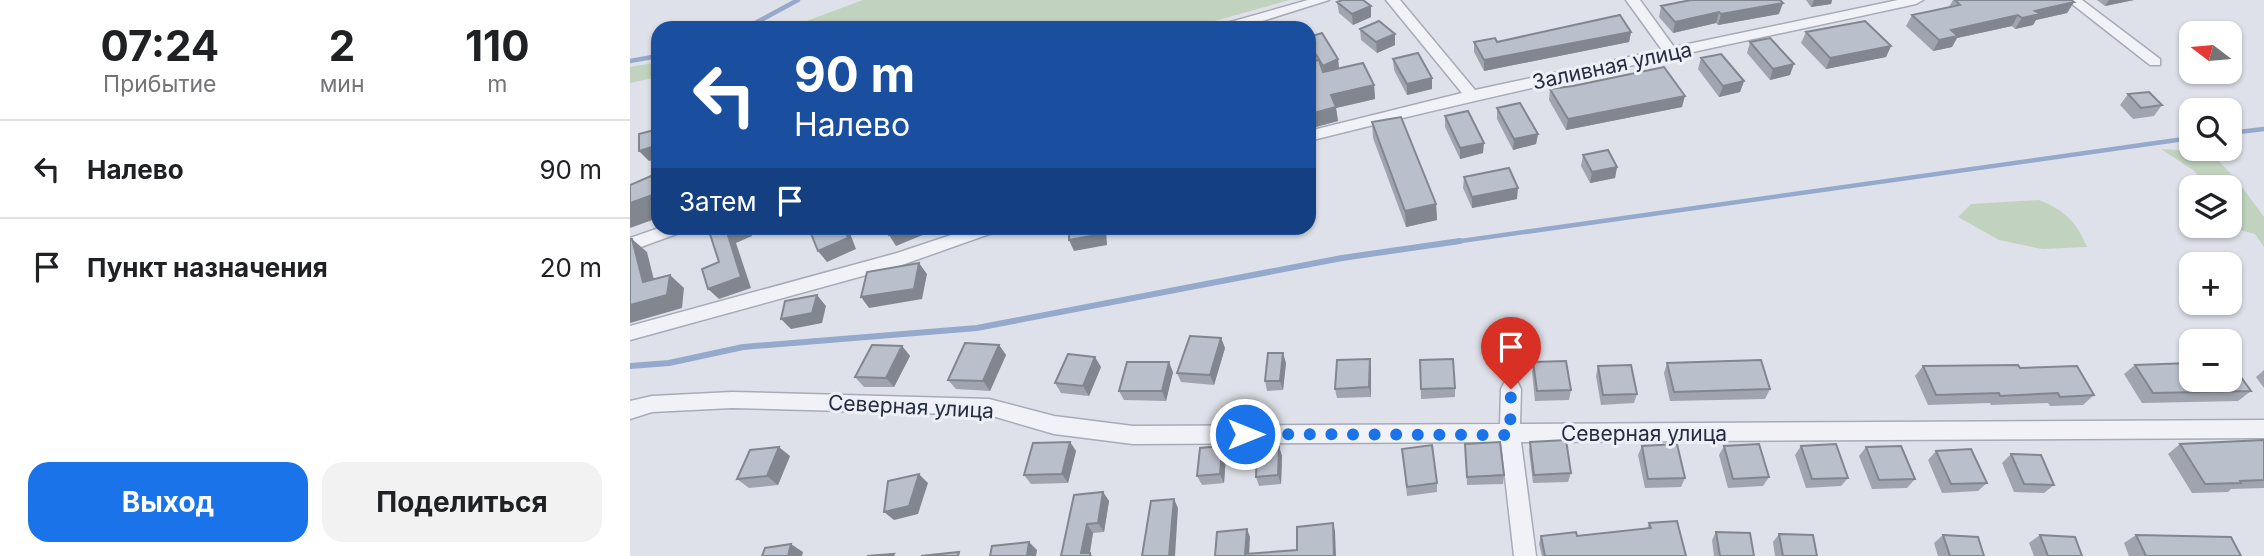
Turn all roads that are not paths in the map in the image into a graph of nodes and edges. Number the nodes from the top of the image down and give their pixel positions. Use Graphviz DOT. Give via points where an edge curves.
graph roads {
  1 [pos="1322,0"];
  2 [pos="1392,0"];
  3 [pos="1633,0"];
  4 [pos="1855,0"];
  5 [pos="1916,0"];
  6 [pos="2074,0"];
  7 [pos="1867,11"];
  8 [pos="1249,21"];
  9 [pos="1672,54"];
  10 [pos="2155,62"];
  11 [pos="1472,95"];
  12 [pos="1316,134"];
  13 [pos="657,235"];
  14 [pos="969,235"];
  15 [pos="630,245"];
  16 [pos="630,333"];
  17 [pos="1511,389"];
  18 [pos="630,410"];
  19 [pos="2264,429"];
  20 [pos="1510,435"];
  21 [pos="1525,556"];
  1 -- 8 [label="street"];
  2 -- 11 [label="street"];
  3 -- 9 [label="street"];
  4 -- 7 [label="street"];
  5 -- 7 [label="street, Заливная улица"];
  6 -- 10 [label="street"];
  7 -- 9 [label="street, Заливная улица"];
  9 -- 11 [label="street, Заливная улица"];
  11 -- 12 [label="street, Заливная улица"];
  13 -- 15 [label="street"];
  14 -- 16 [label="street" via="899,259"];
  17 -- 20 [label="street"];
  18 -- 20 [label="street, Северная улица" via="652,404 733,400 989,408 1054,425 1133,435"];
  19 -- 20 [label="street, Северная улица"];
  20 -- 21 [label="street"];
}
